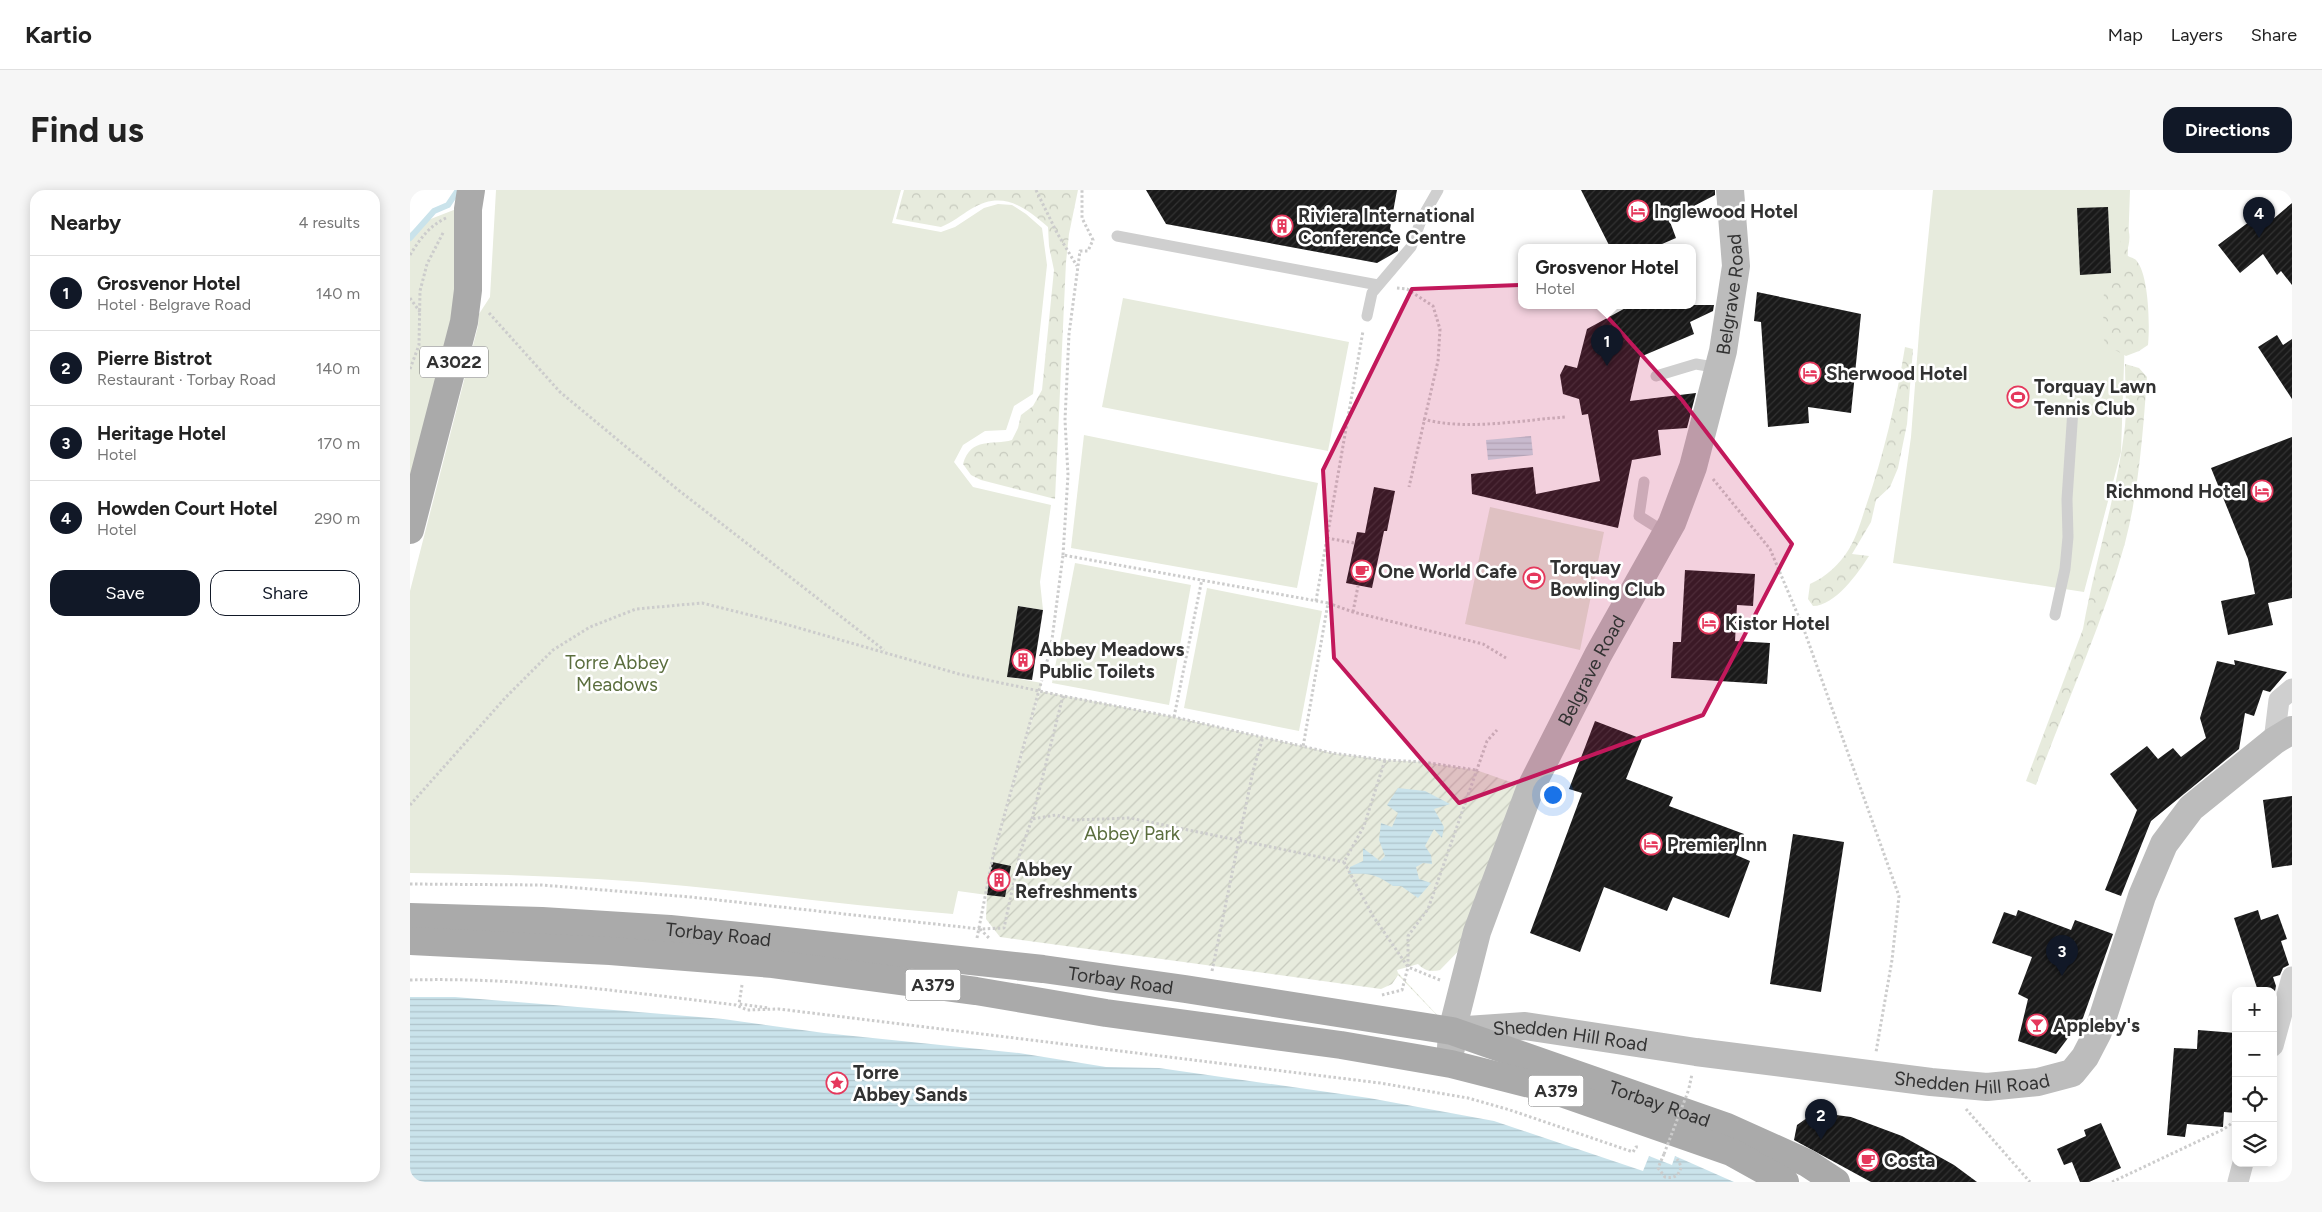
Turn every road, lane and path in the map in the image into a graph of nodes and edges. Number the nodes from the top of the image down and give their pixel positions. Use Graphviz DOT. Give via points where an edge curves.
graph roads {
  1 [pos="471,190"];
  2 [pos="1036,190"];
  3 [pos="1082,190"];
  4 [pos="1438,190"];
  5 [pos="1730,190"];
  6 [pos="1117,236"];
  7 [pos="410,254"];
  8 [pos="1077,266"];
  9 [pos="1378,285"];
  10 [pos="468,290"];
  11 [pos="410,298"];
  12 [pos="1370,300"];
  13 [pos="420,312"];
  14 [pos="1366,316"];
  15 [pos="1718,368"];
  16 [pos="410,369"];
  17 [pos="1656,376"];
  18 [pos="2073,408"];
  19 [pos="1566,417"];
  20 [pos="1423,419"];
  21 [pos="1693,467"];
  22 [pos="1644,482"];
  23 [pos="1408,487"];
  24 [pos="410,530"];
  25 [pos="1666,533"];
  26 [pos="1327,538"];
  27 [pos="1354,543"];
  28 [pos="1063,555"];
  29 [pos="1202,579"];
  30 [pos="1358,586"];
  31 [pos="1316,601"];
  32 [pos="1328,603"];
  33 [pos="1353,612"];
  34 [pos="2055,615"];
  35 [pos="887,652"];
  36 [pos="1506,658"];
  37 [pos="2292,689"];
  38 [pos="1040,691"];
  39 [pos="1063,696"];
  40 [pos="1174,717"];
  41 [pos="1497,730"];
  42 [pos="2283,736"];
  43 [pos="1263,737"];
  44 [pos="1303,747"];
  45 [pos="1385,760"];
  46 [pos="1476,770"];
  47 [pos="410,805"];
  48 [pos="1032,819"];
  49 [pos="1240,841"];
  50 [pos="1344,862"];
  51 [pos="410,884"];
  52 [pos="410,917"];
  53 [pos="980,930"];
  54 [pos="410,941"];
  55 [pos="974,961"];
  56 [pos="746,962"];
  57 [pos="1408,967"];
  58 [pos="1212,972"];
  59 [pos="2292,978"];
  60 [pos="410,980"];
  61 [pos="1464,982"];
  62 [pos="779,1010"];
  63 [pos="1452,1031"];
  64 [pos="2277,1032"];
  65 [pos="1161,1046"];
  66 [pos="1159,1055"];
  67 [pos="1451,1064"];
  68 [pos="1873,1074"];
  69 [pos="1689,1089"];
  70 [pos="1964,1106"];
  71 [pos="2233,1122"];
  72 [pos="1636,1147"];
  73 [pos="1675,1157"];
  74 [pos="2241,1167"];
  75 [pos="1785,1182"];
  76 [pos="1836,1182"];
  77 [pos="2030,1182"];
  78 [pos="2112,1182"];
  79 [pos="2238,1182"];
  1 -- 10 [label="main road, A3022"];
  2 -- 8 [label="path" via="1056,233"];
  3 -- 8 [label="path" via="1082,218 1093,240 1088,251 1080,251"];
  4 -- 9 [label="lane" via="1411,247"];
  5 -- 15 [label="street, Belgrave Road" via="1736,266"];
  6 -- 9 [label="lane"];
  7 -- 13 [label="path" via="436,223 453,215 427,264 420,290"];
  8 -- 28 [label="path" via="1067,372 1068,474"];
  9 -- 12 [label="lane"];
  10 -- 24 [label="main road, A3022" via="464,322"];
  10 -- 35 [label="path" via="560,392 677,489"];
  11 -- 13 [label="path"];
  12 -- 14 [label="lane"];
  12 -- 20 [label="path" via="1382,296 1386,288 1407,289 1433,306 1440,329 1438,361"];
  13 -- 16 [label="path" via="419,345"];
  14 -- 26 [label="path"];
  15 -- 17 [label="lane" via="1696,364"];
  15 -- 21 [label="street, Belgrave Road"];
  18 -- 34 [label="lane" via="2068,537"];
  19 -- 20 [label="path" via="1485,423"];
  20 -- 23 [label="path"];
  21 -- 25 [label="street, Belgrave Road"];
  21 -- 68 [label="path" via="1712,478 1770,549 1803,627 1899,896"];
  22 -- 25 [label="lane" via="1639,516"];
  25 -- 61 [label="street, Belgrave Road" via="1598,655 1530,789 1477,932"];
  26 -- 27 [label="path"];
  26 -- 31 [label="path"];
  28 -- 29 [label="path"];
  28 -- 38 [label="path" via="1051,647"];
  29 -- 31 [label="path"];
  29 -- 40 [label="path"];
  30 -- 33 [label="path"];
  31 -- 32 [label="path"];
  32 -- 33 [label="path"];
  32 -- 44 [label="path"];
  33 -- 36 [label="path" via="1483,644"];
  35 -- 38 [label="path" via="959,674"];
  35 -- 47 [label="path" via="702,603 636,609 590,627 553,650 506,697"];
  37 -- 42 [label="street" via="2279,700"];
  38 -- 39 [label="path"];
  38 -- 53 [label="path" via="993,856"];
  39 -- 40 [label="path"];
  39 -- 48 [label="path"];
  40 -- 43 [label="path"];
  41 -- 46 [label="path" via="1487,740"];
  42 -- 68 [label="street, Shedden Hill Road" via="2191,808 2164,844 2142,896 2098,1032 2072,1073 2038,1082 1987,1087"];
  43 -- 44 [label="path"];
  43 -- 49 [label="path"];
  44 -- 45 [label="path"];
  45 -- 46 [label="path"];
  45 -- 50 [label="path" via="1364,826"];
  46 -- 57 [label="path" via="1428,909 1408,936"];
  48 -- 49 [label="path" via="1056,815 1073,820 1130,818"];
  48 -- 53 [label="path" via="1020,853 1004,928"];
  49 -- 50 [label="path"];
  49 -- 58 [label="path"];
  50 -- 57 [label="path" via="1373,916"];
  51 -- 53 [label="path" via="542,885 691,897"];
  52 -- 55 [label="main road, Torbay Road / A379" via="670,929"];
  53 -- 55 [label="path"];
  54 -- 56 [label="main road, Torbay Road / A379"];
  55 -- 63 [label="main road, Torbay Road / A379" via="1185,989"];
  56 -- 62 [label="path" via="740,1004"];
  56 -- 67 [label="main road, Torbay Road / A379" via="976,991"];
  57 -- 61 [label="path" via="1436,980"];
  59 -- 64 [label="street"];
  60 -- 62 [label="path" via="523,982 736,1005 748,1010"];
  61 -- 63 [label="street, Belgrave Road"];
  62 -- 66 [label="path" via="1120,1053 1131,1051"];
  63 -- 67 [label="street, Belgrave Road"];
  63 -- 68 [label="street, Shedden Hill Road" via="1525,1026"];
  63 -- 76 [label="main road, Torbay Road / A379" via="1727,1127 1807,1164"];
  65 -- 66 [label="path"];
  66 -- 72 [label="path" via="1380,1083 1468,1098 1553,1123 1633,1152"];
  67 -- 75 [label="main road, Torbay Road / A379" via="1550,1089 1658,1126 1731,1152"];
  69 -- 73 [label="path, bridge" via="1658,1168 1665,1177 1672,1178 1679,1173 1680,1166"];
  70 -- 77 [label="path"];
  71 -- 78 [label="path"];
  74 -- 79 [label="street"];
}
